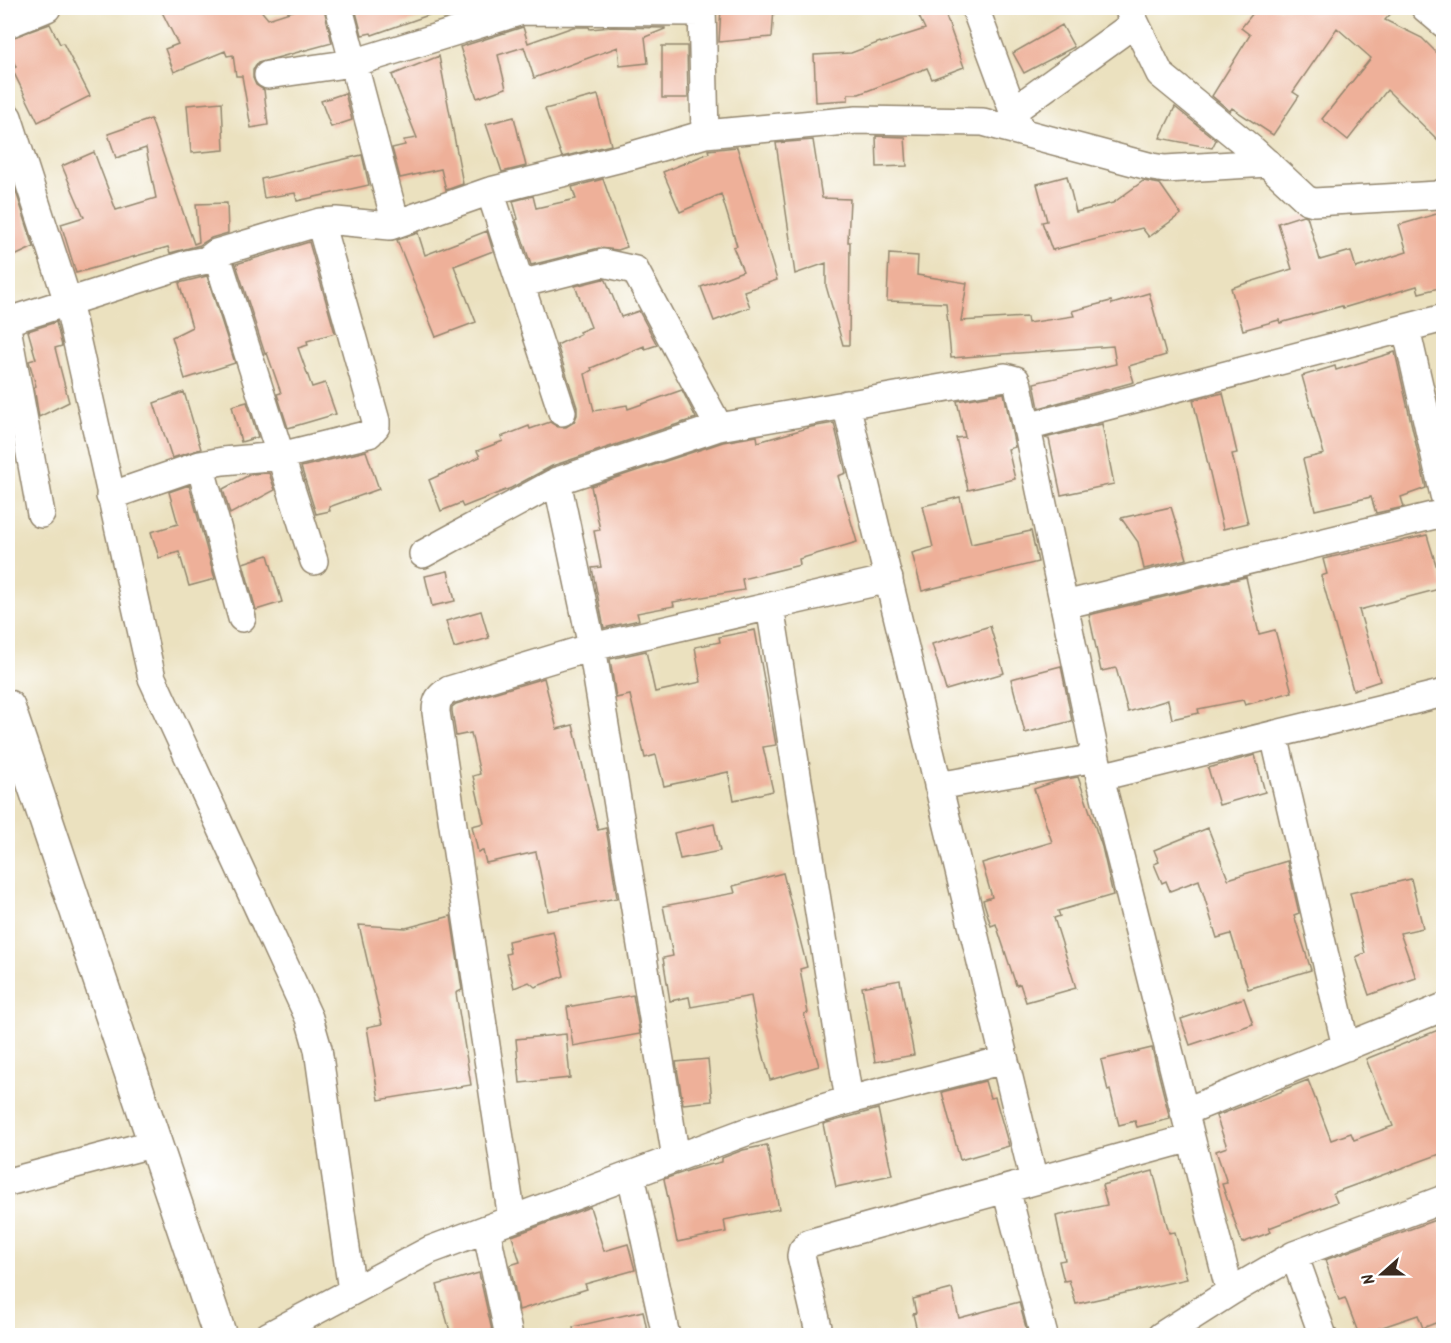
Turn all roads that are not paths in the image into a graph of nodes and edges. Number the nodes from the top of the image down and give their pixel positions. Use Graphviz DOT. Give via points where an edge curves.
graph roads {
  1 [pos="47,8"];
  2 [pos="339,8"];
  3 [pos="975,8"];
  4 [pos="1425,8"];
  5 [pos="702,10"];
  6 [pos="1132,15"];
  7 [pos="8,24"];
  8 [pos="1443,24"];
  9 [pos="353,63"];
  10 [pos="268,75"];
  11 [pos="8,117"];
  12 [pos="1017,121"];
  13 [pos="705,134"];
  14 [pos="1283,177"];
  15 [pos="490,191"];
  16 [pos="1443,192"];
  17 [pos="320,222"];
  18 [pos="396,224"];
  19 [pos="216,253"];
  20 [pos="520,284"];
  21 [pos="68,302"];
  22 [pos="1443,318"];
  23 [pos="8,321"];
  24 [pos="1406,328"];
  25 [pos="8,333"];
  26 [pos="846,404"];
  27 [pos="562,412"];
  28 [pos="719,427"];
  29 [pos="1027,427"];
  30 [pos="280,456"];
  31 [pos="200,465"];
  32 [pos="557,481"];
  33 [pos="1443,495"];
  34 [pos="110,496"];
  35 [pos="1443,513"];
  36 [pos="41,514"];
  37 [pos="423,554"];
  38 [pos="314,561"];
  39 [pos="889,579"];
  40 [pos="1064,605"];
  41 [pos="770,606"];
  42 [pos="242,618"];
  43 [pos="592,647"];
  44 [pos="1443,693"];
  45 [pos="17,733"];
  46 [pos="1274,735"];
  47 [pos="1098,768"];
  48 [pos="938,786"];
  49 [pos="1443,1007"];
  50 [pos="1346,1047"];
  51 [pos="1004,1060"];
  52 [pos="849,1100"];
  53 [pos="1184,1112"];
  54 [pos="1191,1138"];
  55 [pos="155,1143"];
  56 [pos="676,1158"];
  57 [pos="631,1175"];
  58 [pos="8,1182"];
  59 [pos="1034,1182"];
  60 [pos="1006,1189"];
  61 [pos="1443,1199"];
  62 [pos="513,1219"];
  63 [pos="486,1229"];
  64 [pos="1294,1255"];
  65 [pos="352,1291"];
  66 [pos="1230,1292"];
  67 [pos="220,1335"];
  68 [pos="268,1335"];
  69 [pos="510,1335"];
  70 [pos="666,1335"];
  71 [pos="819,1335"];
  72 [pos="1044,1335"];
  73 [pos="1161,1335"];
  74 [pos="1323,1335"];
  1 -- 7 [label="street"];
  2 -- 9 [label="street"];
  3 -- 12 [label="street"];
  4 -- 8 [label="street"];
  5 -- 9 [label="street" via="522,11"];
  5 -- 13 [label="street"];
  6 -- 12 [label="street"];
  6 -- 14 [label="street" via="1167,81"];
  9 -- 10 [label="street"];
  9 -- 18 [label="street"];
  11 -- 21 [label="street"];
  12 -- 13 [label="street" via="868,120"];
  12 -- 14 [label="street" via="1152,167"];
  13 -- 15 [label="street"];
  14 -- 16 [label="street" via="1314,202"];
  15 -- 18 [label="street"];
  15 -- 20 [label="street"];
  17 -- 18 [label="street"];
  17 -- 19 [label="street"];
  17 -- 30 [label="street" via="376,426 369,434"];
  19 -- 21 [label="street" via="207,260"];
  19 -- 30 [label="street"];
  20 -- 27 [label="street"];
  20 -- 28 [label="street" via="603,263 635,270"];
  21 -- 23 [label="street"];
  21 -- 34 [label="street"];
  22 -- 24 [label="street"];
  24 -- 29 [label="street"];
  24 -- 33 [label="street"];
  25 -- 36 [label="street"];
  26 -- 28 [label="street"];
  26 -- 29 [label="street" via="1011,377 1018,385"];
  26 -- 39 [label="street"];
  28 -- 32 [label="street"];
  29 -- 40 [label="street"];
  30 -- 31 [label="street"];
  30 -- 38 [label="street"];
  31 -- 34 [label="street"];
  31 -- 42 [label="street"];
  32 -- 37 [label="street"];
  32 -- 43 [label="street"];
  34 -- 65 [label="street" via="152,678 309,1018 318,1049"];
  35 -- 40 [label="street"];
  39 -- 41 [label="street"];
  39 -- 48 [label="street"];
  40 -- 47 [label="street"];
  41 -- 43 [label="street"];
  41 -- 52 [label="street"];
  43 -- 56 [label="street"];
  43 -- 62 [label="street" via="449,690 436,703"];
  44 -- 46 [label="street"];
  45 -- 55 [label="street"];
  46 -- 47 [label="street"];
  46 -- 50 [label="street"];
  47 -- 48 [label="street"];
  47 -- 53 [label="street"];
  48 -- 51 [label="street"];
  49 -- 50 [label="street"];
  50 -- 53 [label="street"];
  51 -- 52 [label="street"];
  51 -- 59 [label="street"];
  52 -- 56 [label="street"];
  53 -- 54 [label="street"];
  54 -- 59 [label="street"];
  54 -- 66 [label="street"];
  55 -- 58 [label="street"];
  55 -- 67 [label="street"];
  56 -- 57 [label="street"];
  57 -- 62 [label="street"];
  57 -- 70 [label="street"];
  59 -- 60 [label="street"];
  60 -- 71 [label="street" via="805,1246 801,1256"];
  60 -- 72 [label="street"];
  61 -- 64 [label="street"];
  62 -- 63 [label="street"];
  63 -- 65 [label="street" via="430,1250"];
  63 -- 69 [label="street"];
  64 -- 66 [label="street"];
  64 -- 74 [label="street"];
  65 -- 68 [label="street"];
  66 -- 73 [label="street"];
}
